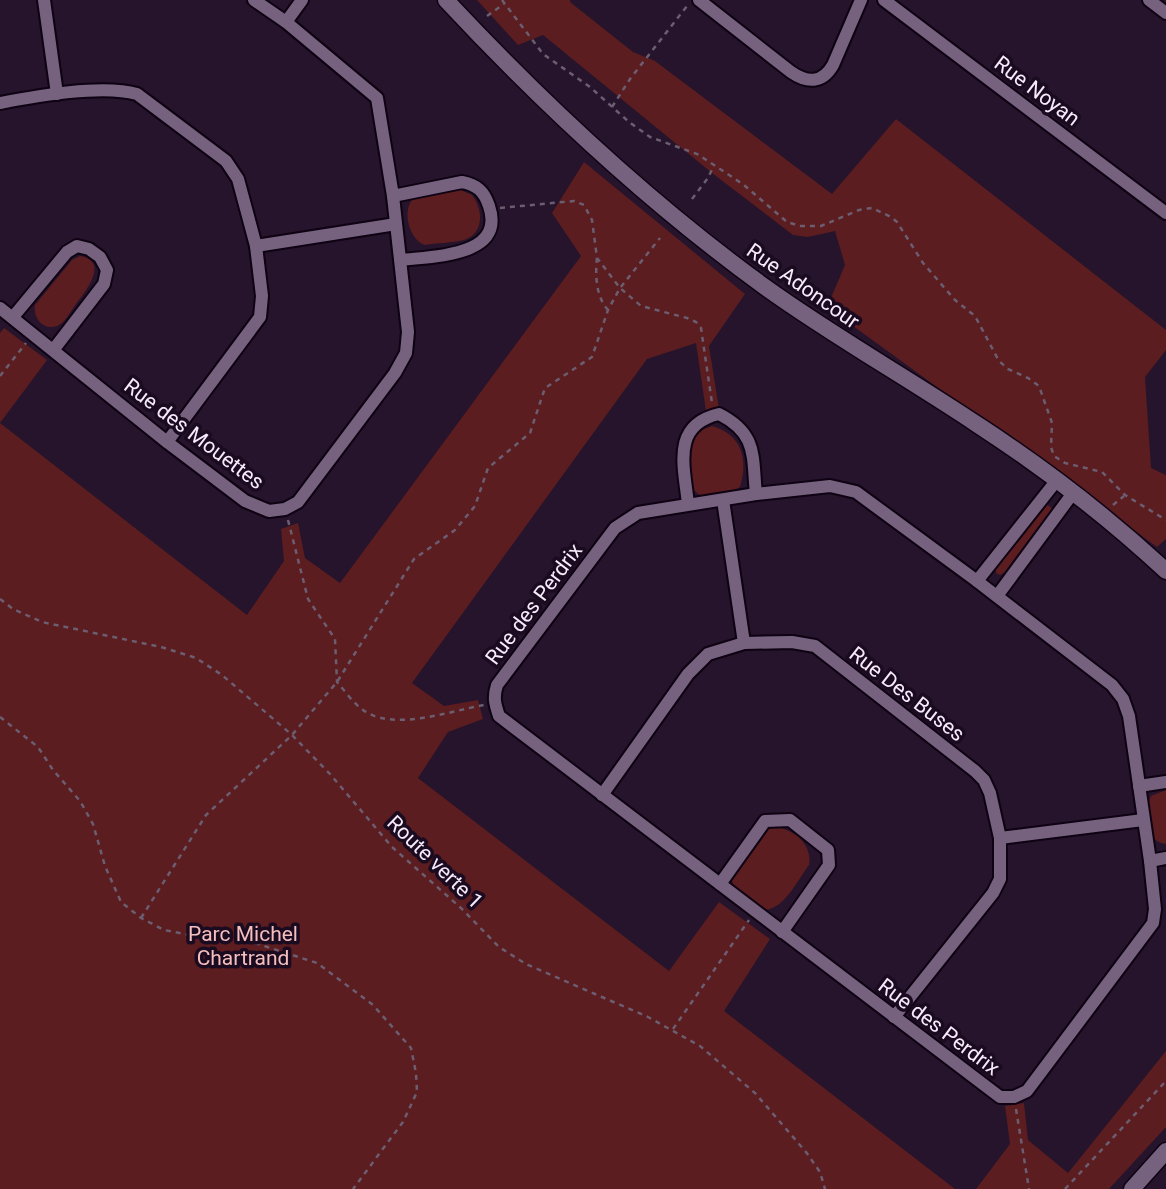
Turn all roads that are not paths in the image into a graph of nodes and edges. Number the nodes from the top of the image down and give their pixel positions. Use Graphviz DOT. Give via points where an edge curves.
graph roads {
  1 [pos="44,0"];
  2 [pos="302,0"];
  3 [pos="446,0"];
  4 [pos="860,0"];
  5 [pos="884,0"];
  6 [pos="1149,0"];
  7 [pos="264,3"];
  8 [pos="692,3"];
  9 [pos="1166,13"];
  10 [pos="286,22"];
  11 [pos="57,94"];
  12 [pos="0,103"];
  13 [pos="393,196"];
  14 [pos="1166,213"];
  15 [pos="396,224"];
  16 [pos="256,246"];
  17 [pos="401,260"];
  18 [pos="0,308"];
  19 [pos="13,317"];
  20 [pos="54,349"];
  21 [pos="167,442"];
  22 [pos="1057,480"];
  23 [pos="1073,493"];
  24 [pos="756,494"];
  25 [pos="723,500"];
  26 [pos="688,504"];
  27 [pos="1166,571"];
  28 [pos="977,580"];
  29 [pos="997,596"];
  30 [pos="744,643"];
  31 [pos="1166,782"];
  32 [pos="1139,786"];
  33 [pos="602,794"];
  34 [pos="1143,820"];
  35 [pos="1000,838"];
  36 [pos="1166,858"];
  37 [pos="1150,862"];
  38 [pos="720,884"];
  39 [pos="782,932"];
  40 [pos="894,1017"];
  41 [pos="1166,1151"];
  42 [pos="1132,1189"];
  1 -- 11 [label="street"];
  2 -- 10 [label="street"];
  3 -- 22 [label="street, Rue Adoncour" via="553,110 698,237 825,328"];
  4 -- 8 [label="street" via="834,65 827,75 808,80"];
  5 -- 14 [label="street, Rue Noyan"];
  6 -- 9 [label="street"];
  7 -- 10 [label="street"];
  10 -- 13 [label="street" via="377,98"];
  11 -- 12 [label="street"];
  11 -- 16 [label="street" via="120,89 137,94 226,161 238,179"];
  13 -- 15 [label="street"];
  13 -- 17 [label="street" via="462,182 484,193 490,209 490,229 483,241 467,250"];
  15 -- 16 [label="street"];
  15 -- 17 [label="street"];
  16 -- 21 [label="street" via="260,317"];
  17 -- 21 [label="street, Rue des Mouettes" via="406,353 298,502 269,511 245,501"];
  18 -- 19 [label="street, Rue des Mouettes"];
  19 -- 20 [label="street, Rue des Mouettes"];
  19 -- 20 [label="street" via="67,252 77,246 100,257 107,270 104,284"];
  20 -- 21 [label="street, Rue des Mouettes"];
  22 -- 23 [label="street, Rue Adoncour"];
  22 -- 28 [label="street"];
  23 -- 27 [label="street, Rue Adoncour"];
  23 -- 29 [label="street"];
  24 -- 25 [label="street, Rue des Perdrix"];
  24 -- 26 [label="street" via="745,431 719,414 696,423 687,434 682,453"];
  24 -- 28 [label="street, Rue des Perdrix" via="830,486 856,492"];
  25 -- 26 [label="street, Rue des Perdrix"];
  25 -- 30 [label="street"];
  26 -- 33 [label="street, Rue des Perdrix" via="638,513 615,528 497,685 494,703 499,716"];
  28 -- 29 [label="street, Rue des Perdrix"];
  29 -- 32 [label="street, Rue des Perdrix" via="1118,692 1129,716"];
  30 -- 33 [label="street, Rue Des Buses" via="708,654 688,674"];
  30 -- 35 [label="street, Rue Des Buses" via="815,646 984,780"];
  31 -- 32 [label="street"];
  32 -- 34 [label="street, Rue des Perdrix"];
  33 -- 38 [label="street, Rue des Perdrix"];
  34 -- 35 [label="street"];
  34 -- 37 [label="street, Rue des Perdrix"];
  35 -- 40 [label="street, Rue Des Buses" via="1000,878 993,893"];
  36 -- 37 [label="street"];
  37 -- 40 [label="street, Rue des Perdrix" via="1155,909 1150,929 1027,1091 1000,1097"];
  38 -- 39 [label="street, Rue des Perdrix"];
  38 -- 39 [label="street" via="765,821 790,820 828,850 829,865"];
  39 -- 40 [label="street, Rue des Perdrix"];
  41 -- 42 [label="street"];
}
